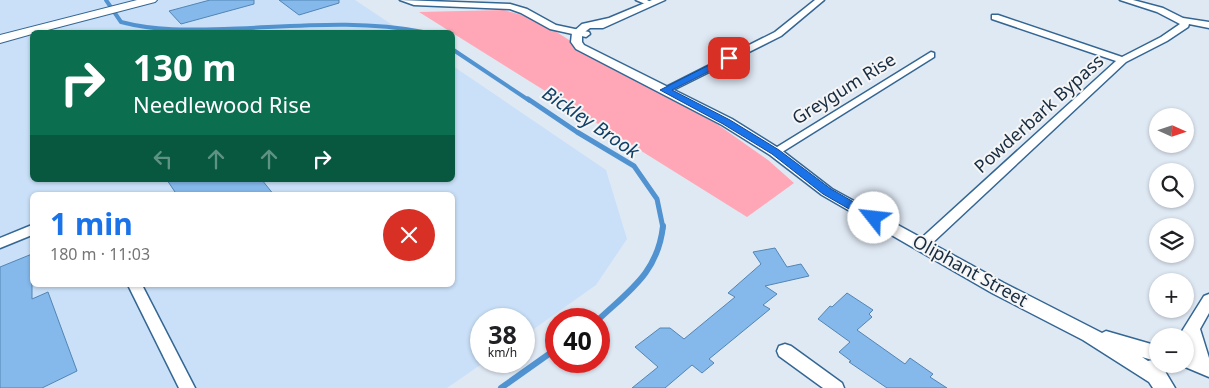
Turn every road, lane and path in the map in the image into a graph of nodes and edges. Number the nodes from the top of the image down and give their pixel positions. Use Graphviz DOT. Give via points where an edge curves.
graph roads {
  1 [pos="151,0"];
  2 [pos="404,0"];
  3 [pos="660,0"];
  4 [pos="820,0"];
  5 [pos="1124,0"];
  6 [pos="645,2"];
  7 [pos="995,17"];
  8 [pos="1181,20"];
  9 [pos="1209,25"];
  10 [pos="35,30"];
  11 [pos="30,31"];
  12 [pos="582,34"];
  13 [pos="0,39"];
  14 [pos="931,54"];
  15 [pos="1123,60"];
  16 [pos="665,90"];
  17 [pos="776,152"];
  18 [pos="30,231"];
  19 [pos="0,243"];
  20 [pos="922,245"];
  21 [pos="136,287"];
  22 [pos="1209,300"];
  23 [pos="1193,328"];
  24 [pos="1090,335"];
  25 [pos="1194,349"];
  26 [pos="785,351"];
  27 [pos="1149,351"];
  28 [pos="1199,364"];
  29 [pos="1160,375"];
  30 [pos="187,388"];
  31 [pos="836,388"];
  1 -- 10 [label="main road"];
  2 -- 12 [label="street" via="510,7 553,27"];
  3 -- 6 [label="street"];
  4 -- 16 [label="street" via="778,34"];
  5 -- 8 [label="street"];
  6 -- 12 [label="street"];
  7 -- 15 [label="street"];
  8 -- 9 [label="street"];
  8 -- 15 [label="street, Powderbark Bypass" via="1185,25"];
  11 -- 13 [label="main road"];
  12 -- 16 [label="street, Oliphant Street" via="594,52"];
  14 -- 17 [label="street, Greygum Rise"];
  15 -- 20 [label="street, Powderbark Bypass"];
  16 -- 17 [label="street, Oliphant Street"];
  17 -- 20 [label="street, Oliphant Street" via="827,192"];
  18 -- 19 [label="street"];
  20 -- 24 [label="street, Oliphant Street"];
  21 -- 30 [label="street"];
  22 -- 23 [label="street"];
  24 -- 27 [label="street, Oliphant Street"];
  24 -- 29 [label="street, Oliphant Street"];
  25 -- 28 [label="street"];
  26 -- 31 [label="street"];
}
